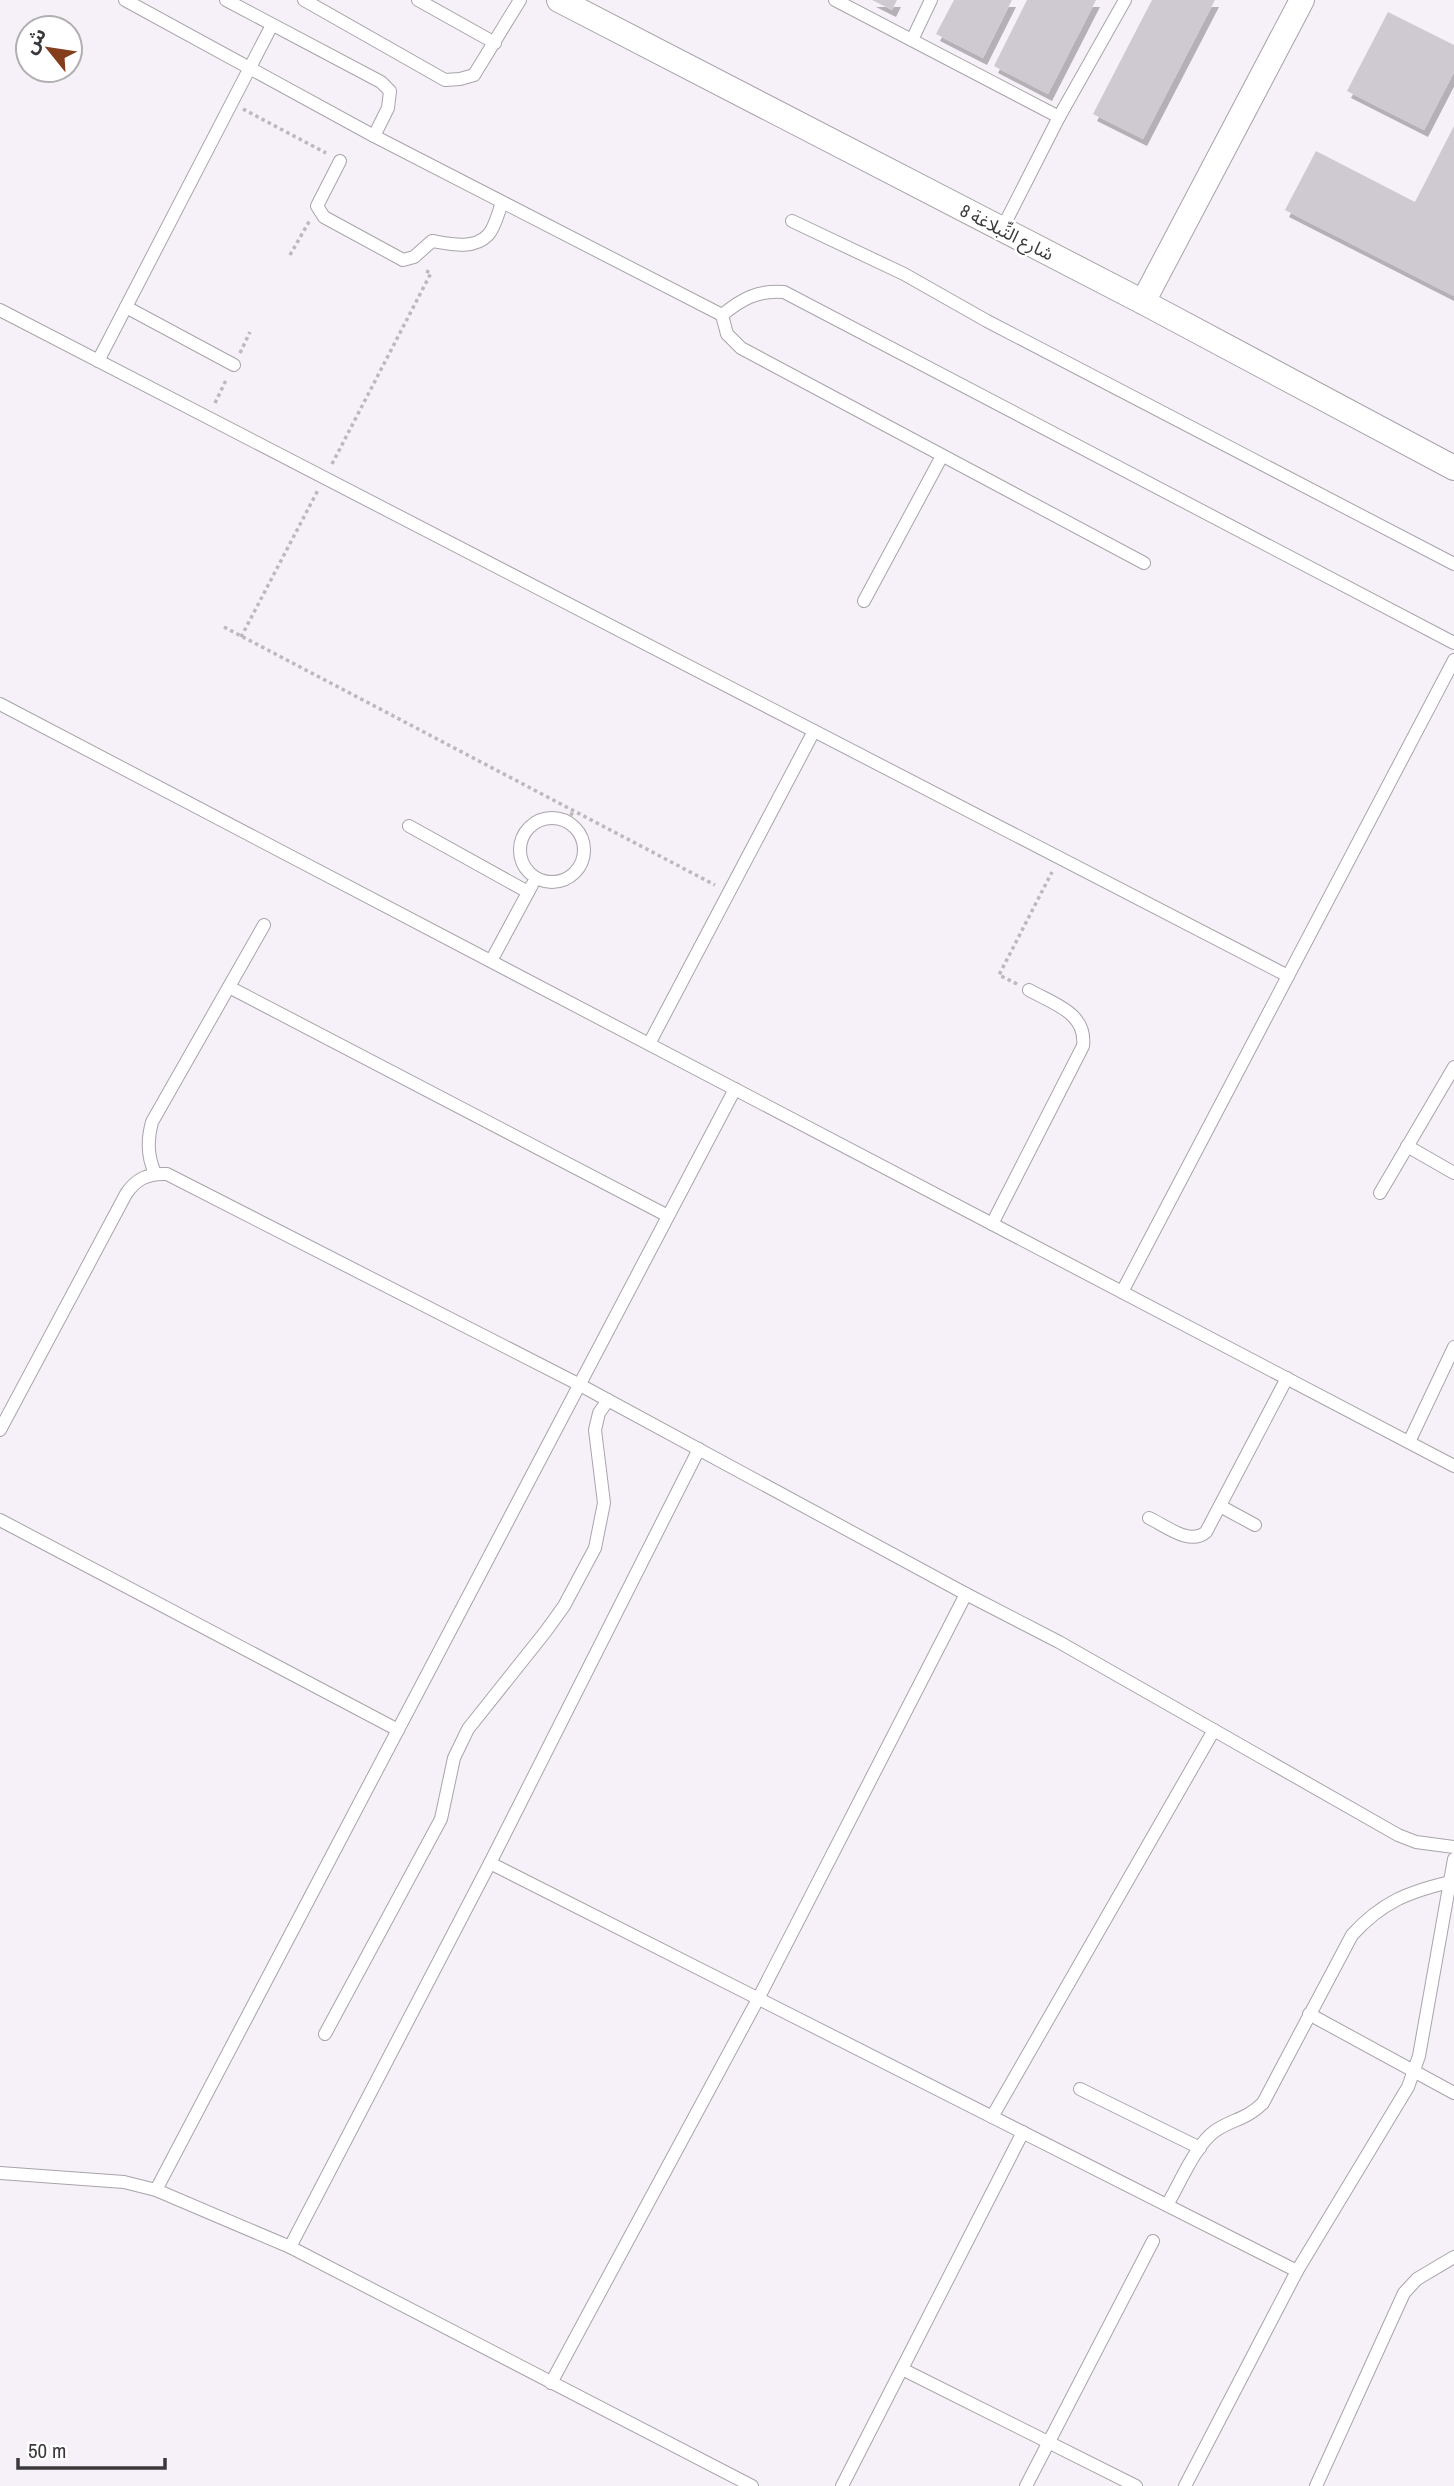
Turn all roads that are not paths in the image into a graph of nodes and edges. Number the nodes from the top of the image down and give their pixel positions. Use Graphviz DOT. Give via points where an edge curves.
graph roads {
  1 [pos="125,0"];
  2 [pos="226,0"];
  3 [pos="304,0"];
  4 [pos="418,0"];
  5 [pos="520,0"];
  6 [pos="559,0"];
  7 [pos="835,0"];
  8 [pos="931,0"];
  9 [pos="1125,0"];
  10 [pos="1302,0"];
  11 [pos="272,24"];
  12 [pos="912,40"];
  13 [pos="495,43"];
  14 [pos="249,69"];
  15 [pos="1059,117"];
  16 [pos="374,136"];
  17 [pos="340,161"];
  18 [pos="502,204"];
  19 [pos="792,221"];
  20 [pos="1002,229"];
  21 [pos="1143,302"];
  22 [pos="126,307"];
  23 [pos="0,310"];
  24 [pos="722,315"];
  25 [pos="98,361"];
  26 [pos="234,365"];
  27 [pos="942,456"];
  28 [pos="1454,468"];
  29 [pos="1144,563"];
  30 [pos="1454,564"];
  31 [pos="864,601"];
  32 [pos="1454,643"];
  33 [pos="1454,660"];
  34 [pos="0,704"];
  35 [pos="814,731"];
  36 [pos="409,826"];
  37 [pos="535,879"];
  38 [pos="528,892"];
  39 [pos="264,925"];
  40 [pos="491,961"];
  41 [pos="1288,976"];
  42 [pos="229,987"];
  43 [pos="1029,990"];
  44 [pos="649,1044"];
  45 [pos="1454,1067"];
  46 [pos="735,1089"];
  47 [pos="1407,1146"];
  48 [pos="155,1173"];
  49 [pos="1454,1173"];
  50 [pos="1380,1193"];
  51 [pos="668,1216"];
  52 [pos="992,1224"];
  53 [pos="1122,1292"];
  54 [pos="1454,1347"];
  55 [pos="1287,1378"];
  56 [pos="580,1385"];
  57 [pos="608,1400"];
  58 [pos="0,1430"];
  59 [pos="1409,1442"];
  60 [pos="699,1450"];
  61 [pos="1454,1466"];
  62 [pos="1220,1506"];
  63 [pos="1149,1518"];
  64 [pos="0,1520"];
  65 [pos="1255,1525"];
  66 [pos="966,1594"];
  67 [pos="398,1730"];
  68 [pos="1214,1730"];
  69 [pos="1454,1847"];
  70 [pos="1454,1858"];
  71 [pos="490,1863"];
  72 [pos="1450,1882"];
  73 [pos="758,1999"];
  74 [pos="1309,2014"];
  75 [pos="326,2034"];
  76 [pos="1415,2071"];
  77 [pos="1080,2089"];
  78 [pos="1454,2093"];
  79 [pos="992,2117"];
  80 [pos="1023,2132"];
  81 [pos="1200,2148"];
  82 [pos="0,2173"];
  83 [pos="156,2190"];
  84 [pos="1167,2205"];
  85 [pos="1153,2241"];
  86 [pos="290,2247"];
  87 [pos="1454,2257"];
  88 [pos="1297,2271"];
  89 [pos="902,2370"];
  90 [pos="551,2383"];
  91 [pos="1048,2442"];
  92 [pos="752,2486"];
  93 [pos="842,2486"];
  94 [pos="1026,2486"];
  95 [pos="1136,2486"];
  96 [pos="1185,2486"];
  97 [pos="1316,2486"];
  1 -- 14 [label="lane"];
  2 -- 11 [label="lane"];
  3 -- 13 [label="lane" via="445,80 474,75"];
  4 -- 13 [label="lane"];
  5 -- 13 [label="lane"];
  6 -- 20 [label="street, شارع التِّبلاغة 8"];
  7 -- 12 [label="lane"];
  8 -- 12 [label="lane"];
  9 -- 15 [label="lane"];
  10 -- 21 [label="street"];
  11 -- 14 [label="lane"];
  11 -- 16 [label="lane" via="382,82 390,91"];
  12 -- 15 [label="lane"];
  14 -- 16 [label="lane"];
  14 -- 22 [label="lane"];
  15 -- 20 [label="lane"];
  16 -- 18 [label="lane"];
  17 -- 18 [label="lane" via="317,206 324,217 403,260 414,257 432,241 473,244 489,235"];
  18 -- 24 [label="lane"];
  19 -- 30 [label="lane" via="896,270"];
  20 -- 21 [label="street, شارع التِّبلاغة 8"];
  21 -- 28 [label="street, شارع التِّبلاغة 8"];
  22 -- 25 [label="lane"];
  22 -- 26 [label="lane"];
  23 -- 25 [label="lane"];
  24 -- 27 [label="lane" via="727,334 741,348"];
  24 -- 32 [label="lane" via="739,301 766,291 783,292"];
  25 -- 35 [label="lane"];
  27 -- 29 [label="lane"];
  27 -- 31 [label="lane"];
  33 -- 41 [label="lane"];
  34 -- 40 [label="lane"];
  35 -- 41 [label="lane"];
  35 -- 44 [label="lane"];
  36 -- 38 [label="lane"];
  37 -- 37 [label="lane" via="519,855 520,841 540,820 571,816 584,845 583,860 564,880 549,883"];
  37 -- 38 [label="lane"];
  38 -- 40 [label="lane"];
  39 -- 42 [label="lane"];
  40 -- 44 [label="lane"];
  41 -- 53 [label="lane"];
  42 -- 48 [label="lane" via="152,1122 148,1142"];
  42 -- 51 [label="lane"];
  43 -- 52 [label="lane" via="1079,1021 1085,1032 1083,1046"];
  44 -- 46 [label="lane"];
  45 -- 47 [label="lane"];
  46 -- 51 [label="lane"];
  46 -- 52 [label="lane"];
  47 -- 49 [label="lane"];
  47 -- 50 [label="lane"];
  48 -- 56 [label="lane" via="178,1178"];
  48 -- 58 [label="lane" via="132,1184"];
  51 -- 56 [label="lane"];
  52 -- 53 [label="lane"];
  53 -- 55 [label="lane"];
  54 -- 59 [label="lane"];
  55 -- 59 [label="lane"];
  55 -- 62 [label="lane"];
  56 -- 57 [label="lane"];
  56 -- 67 [label="lane"];
  57 -- 60 [label="lane"];
  57 -- 75 [label="lane" via="595,1430 604,1503 595,1548 564,1606 460,1743 441,1819"];
  59 -- 61 [label="lane"];
  60 -- 66 [label="lane"];
  60 -- 71 [label="lane"];
  62 -- 63 [label="lane" via="1206,1532 1197,1538"];
  62 -- 65 [label="lane"];
  64 -- 67 [label="lane"];
  66 -- 68 [label="lane"];
  66 -- 73 [label="lane"];
  67 -- 83 [label="lane"];
  68 -- 69 [label="lane" via="1398,1835"];
  68 -- 79 [label="lane"];
  70 -- 72 [label="lane"];
  71 -- 73 [label="lane"];
  71 -- 86 [label="lane"];
  72 -- 74 [label="lane" via="1398,1898 1366,1920 1342,1952"];
  72 -- 76 [label="lane"];
  73 -- 79 [label="lane"];
  73 -- 90 [label="lane"];
  74 -- 76 [label="lane"];
  74 -- 81 [label="lane" via="1263,2103 1215,2131"];
  76 -- 78 [label="lane"];
  76 -- 88 [label="lane"];
  77 -- 81 [label="lane"];
  79 -- 80 [label="lane"];
  80 -- 84 [label="lane"];
  80 -- 89 [label="lane"];
  81 -- 84 [label="lane"];
  82 -- 83 [label="lane" via="116,2181"];
  83 -- 86 [label="lane"];
  84 -- 88 [label="lane"];
  85 -- 91 [label="lane"];
  86 -- 90 [label="lane"];
  87 -- 97 [label="lane" via="1404,2292"];
  88 -- 96 [label="lane"];
  89 -- 91 [label="lane"];
  89 -- 93 [label="lane"];
  90 -- 92 [label="lane"];
  91 -- 94 [label="lane"];
  91 -- 95 [label="lane"];
}
